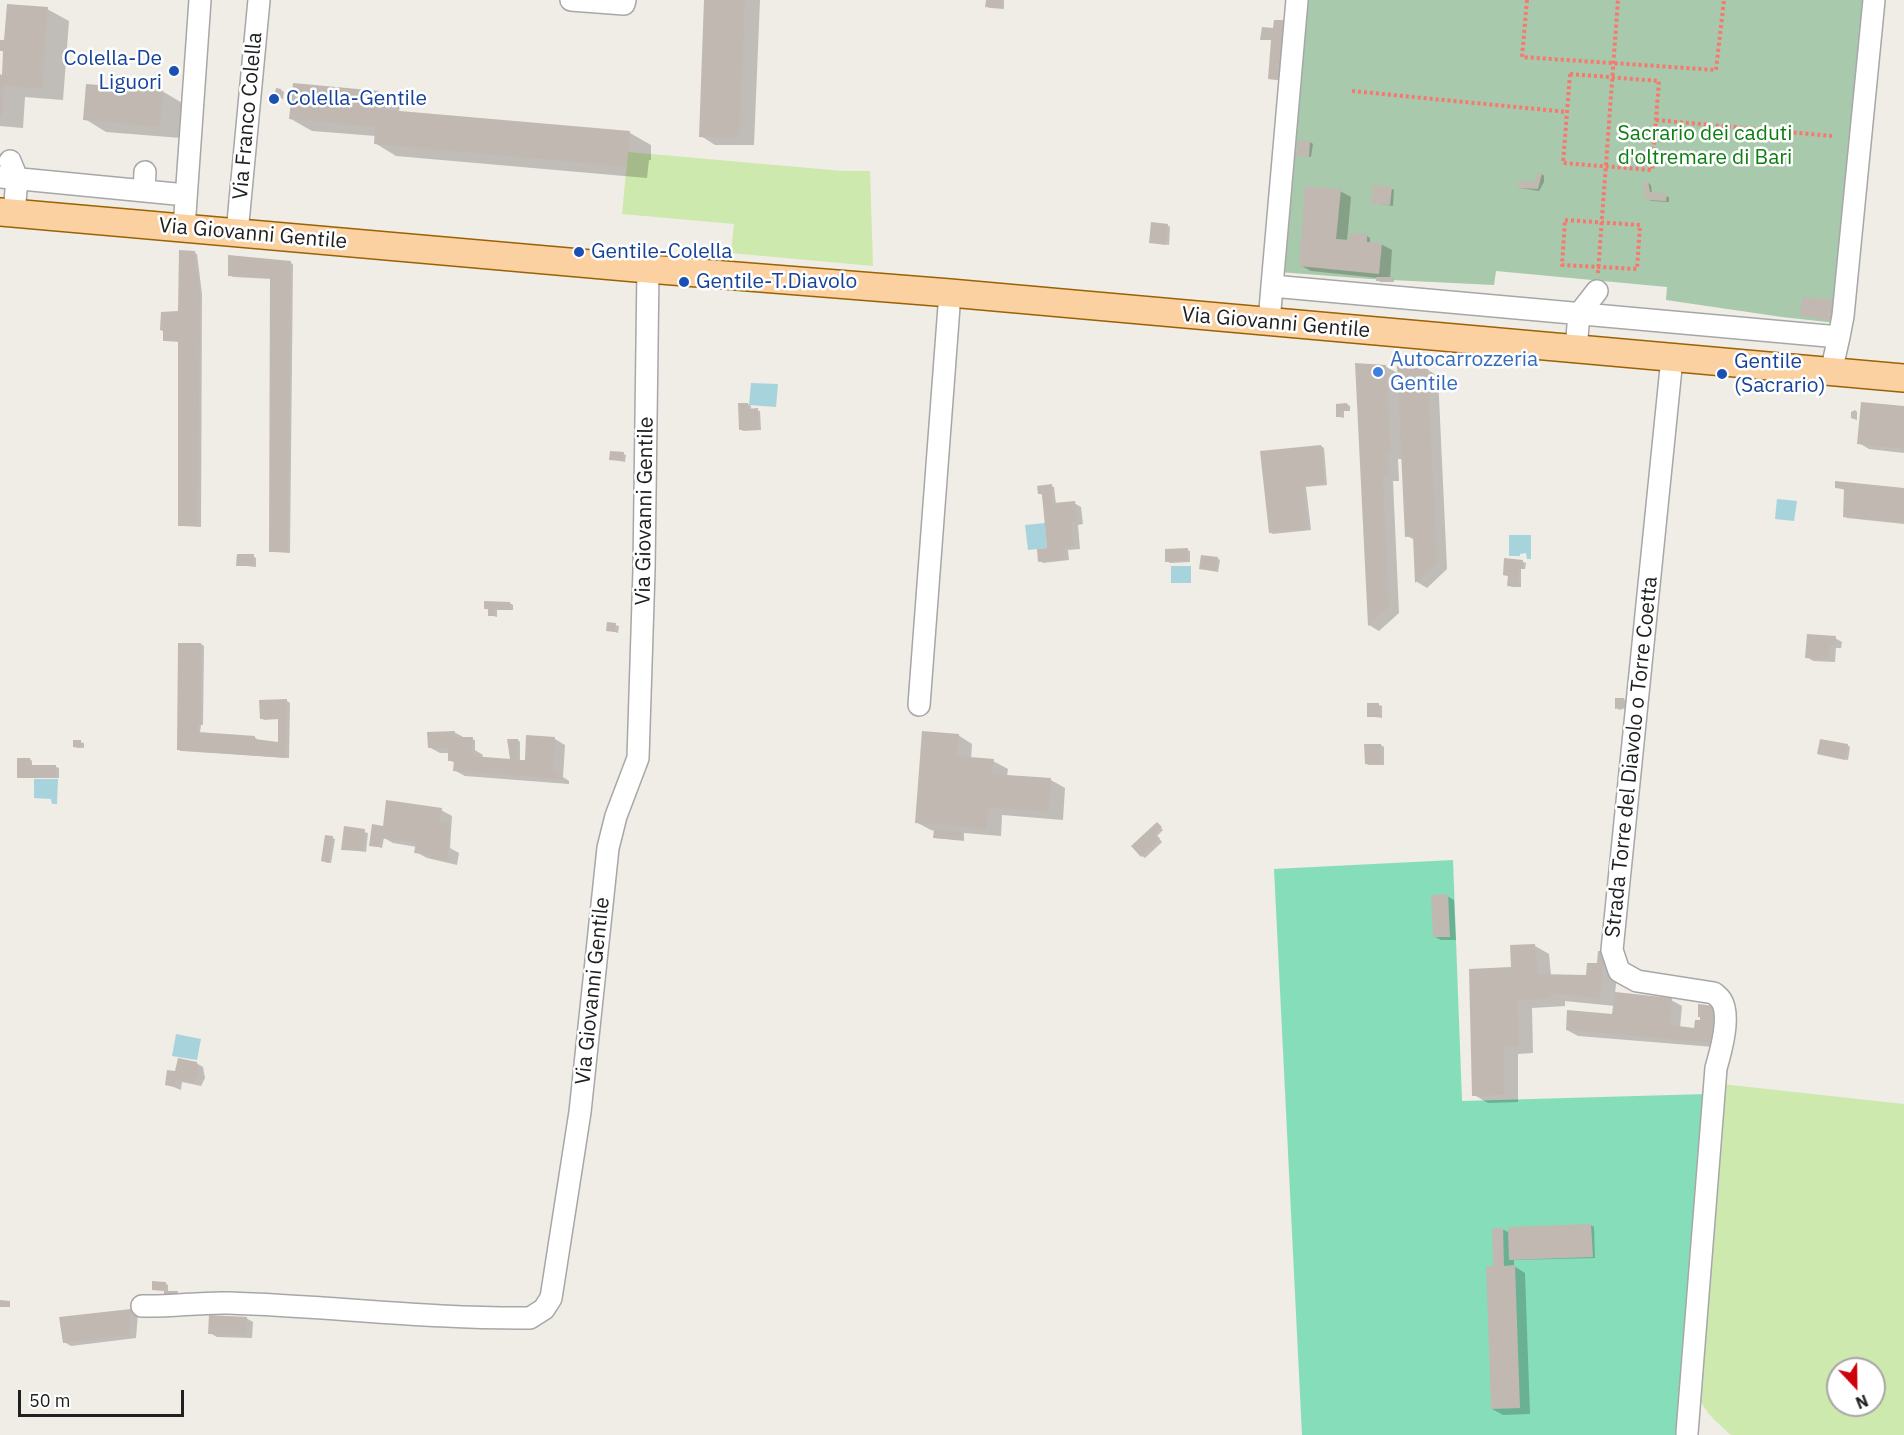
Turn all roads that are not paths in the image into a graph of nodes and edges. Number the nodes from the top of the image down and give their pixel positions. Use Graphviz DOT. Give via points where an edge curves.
graph roads {
  1 [pos="200,0"];
  2 [pos="259,0"];
  3 [pos="571,0"];
  4 [pos="1297,0"];
  5 [pos="1874,0"];
  6 [pos="624,2"];
  7 [pos="9,172"];
  8 [pos="186,195"];
  9 [pos="7,213"];
  10 [pos="184,228"];
  11 [pos="237,233"];
  12 [pos="648,269"];
  13 [pos="1272,286"];
  14 [pos="1597,291"];
  15 [pos="950,293"];
  16 [pos="1441,302"];
  17 [pos="1579,314"];
  18 [pos="1269,322"];
  19 [pos="1720,327"];
  20 [pos="1440,337"];
  21 [pos="1839,337"];
  22 [pos="1576,350"];
  23 [pos="1672,358"];
  24 [pos="1717,362"];
  25 [pos="1832,372"];
  26 [pos="1904,378"];
  27 [pos="919,705"];
  28 [pos="142,1306"];
  29 [pos="1687,1433"];
  1 -- 8 [label="street"];
  2 -- 11 [label="street, Via Franco Colella"];
  3 -- 6 [label="street"];
  4 -- 13 [label="street"];
  5 -- 21 [label="street"];
  7 -- 8 [label="street" via="145,181"];
  7 -- 9 [label="street"];
  8 -- 10 [label="street"];
  9 -- 10 [label="main road, Via Giovanni Gentile"];
  10 -- 11 [label="main road, Via Giovanni Gentile"];
  11 -- 12 [label="main road, Via Giovanni Gentile"];
  12 -- 15 [label="main road, Via Giovanni Gentile"];
  12 -- 28 [label="street, Via Giovanni Gentile" via="638,758 608,848 580,1113 551,1298 544,1309 530,1318 228,1303"];
  13 -- 16 [label="street"];
  13 -- 18 [label="street"];
  14 -- 17 [label="street"];
  15 -- 18 [label="main road, Via Giovanni Gentile"];
  15 -- 27 [label="street"];
  16 -- 17 [label="street"];
  16 -- 20 [label="street"];
  17 -- 19 [label="street"];
  17 -- 22 [label="street"];
  18 -- 20 [label="main road, Via Giovanni Gentile"];
  19 -- 21 [label="street"];
  19 -- 24 [label="street"];
  20 -- 22 [label="main road, Via Giovanni Gentile"];
  21 -- 25 [label="street"];
  22 -- 23 [label="main road, Via Giovanni Gentile"];
  23 -- 24 [label="main road, Via Giovanni Gentile"];
  23 -- 29 [label="street, Strada Torre del Diavolo o Torre Coetta" via="1612,950 1620,971 1637,981 1714,993 1722,1000 1725,1014 1716,1068"];
  24 -- 25 [label="main road, Via Giovanni Gentile"];
  25 -- 26 [label="main road, Via Giovanni Gentile"];
}
